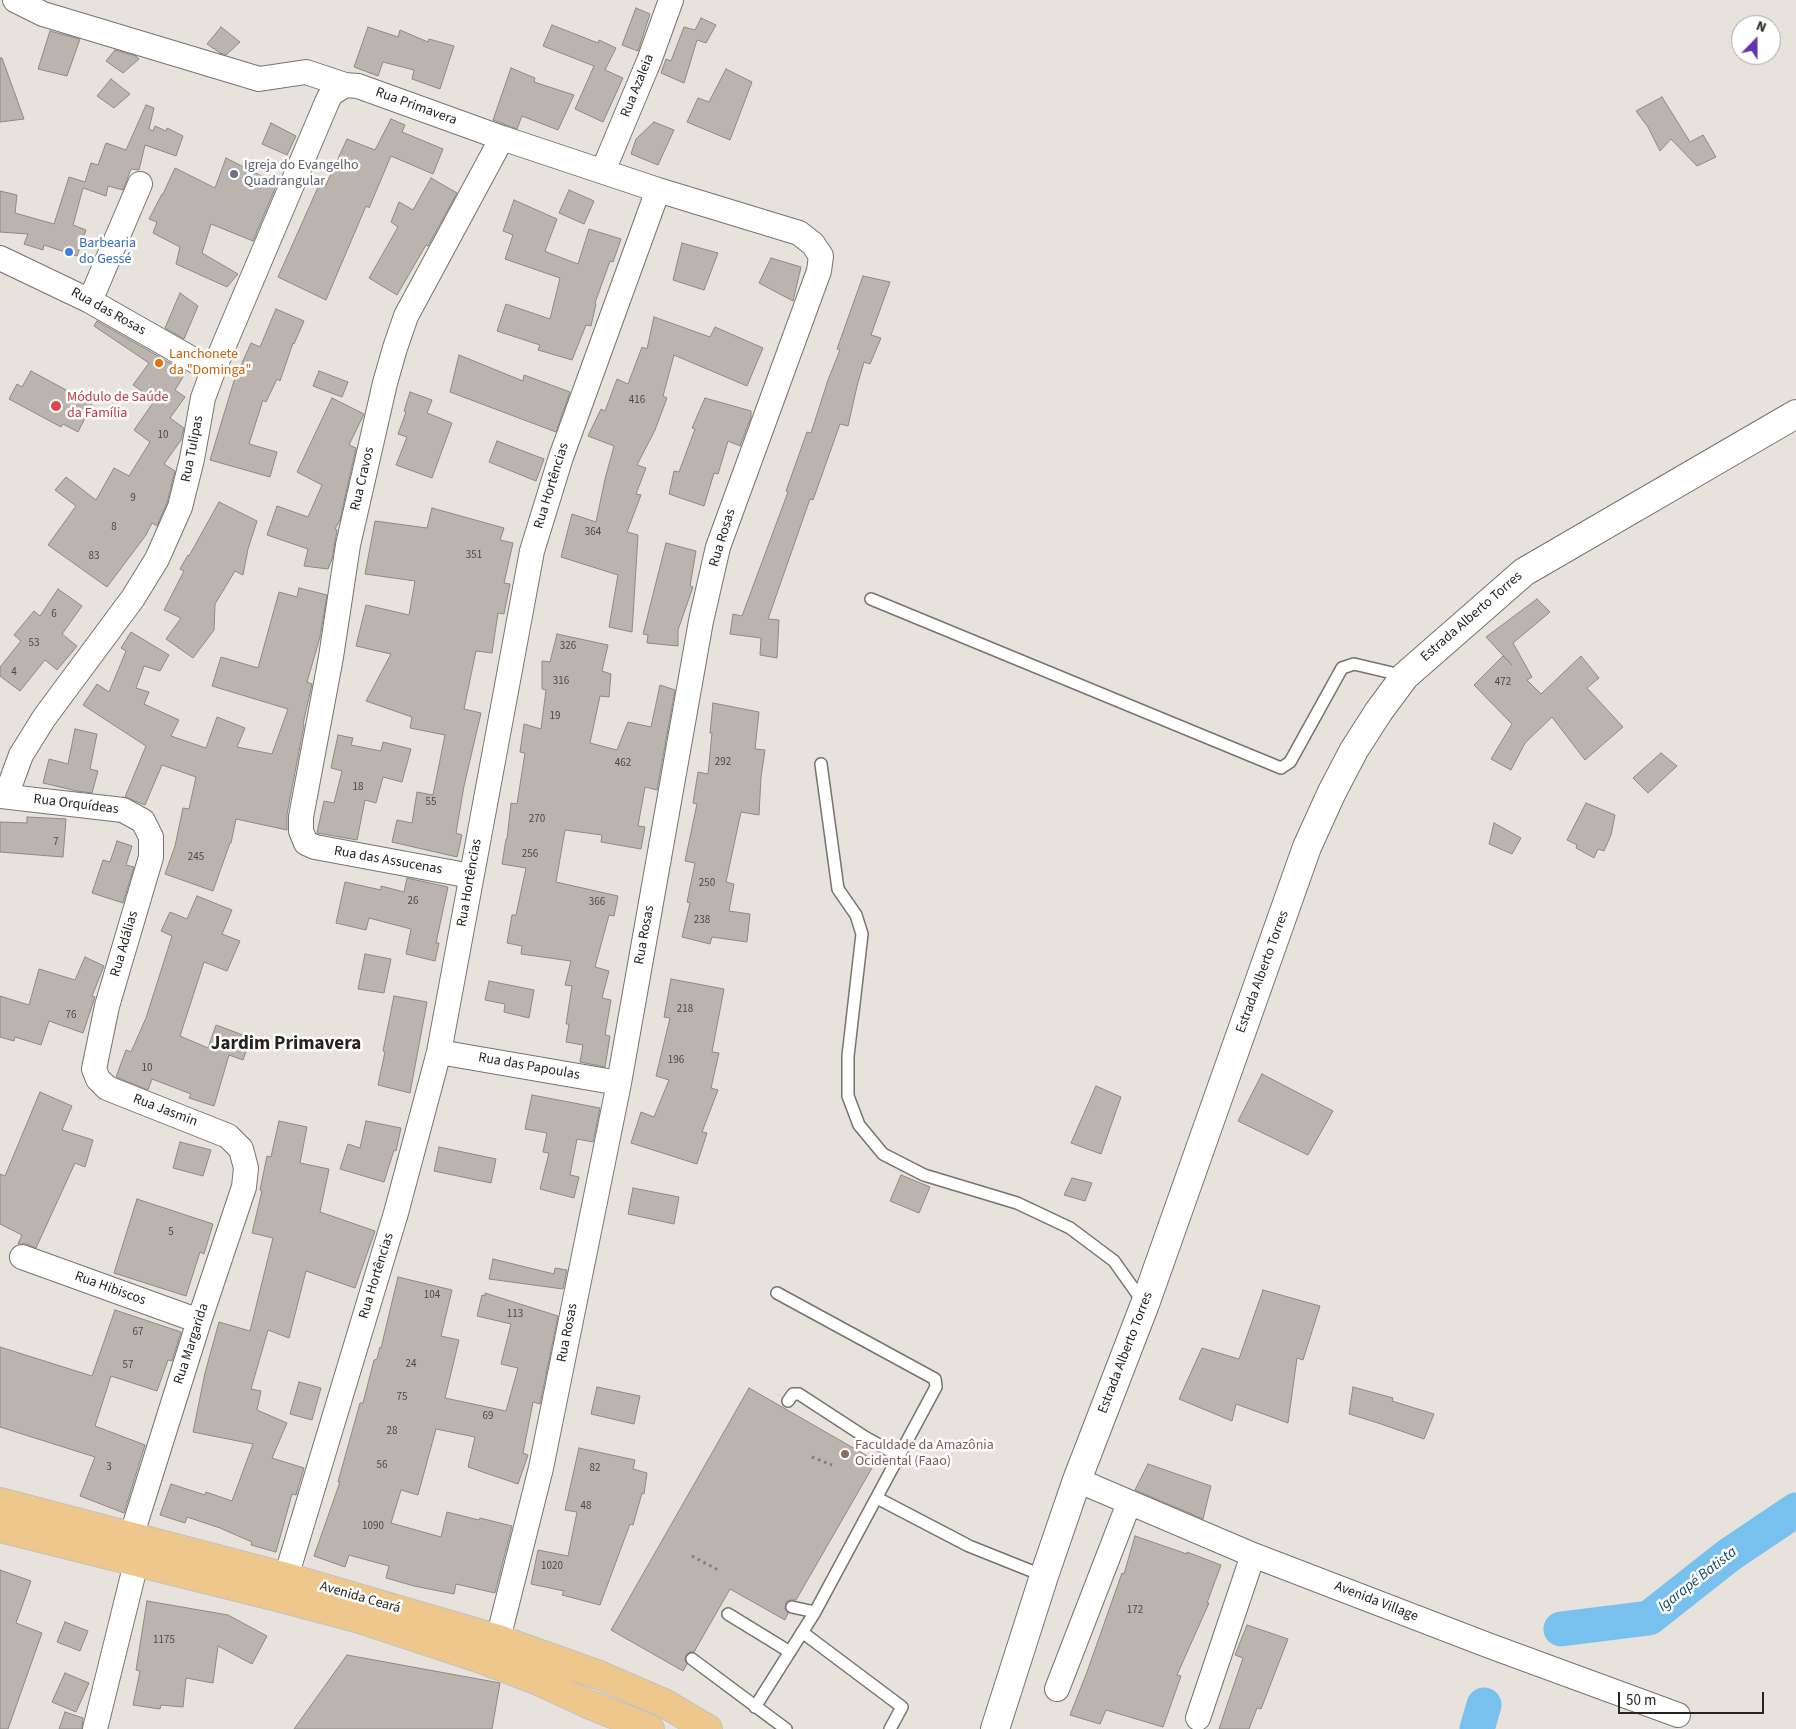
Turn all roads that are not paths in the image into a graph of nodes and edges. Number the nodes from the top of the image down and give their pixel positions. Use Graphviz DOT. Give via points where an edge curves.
graph roads {
  1 [pos="15,0"];
  2 [pos="671,0"];
  3 [pos="345,85"];
  4 [pos="502,138"];
  5 [pos="603,171"];
  6 [pos="140,184"];
  7 [pos="658,190"];
  8 [pos="813,244"];
  9 [pos="0,258"];
  10 [pos="90,301"];
  11 [pos="214,371"];
  12 [pos="1796,414"];
  13 [pos="870,599"];
  14 [pos="1404,676"];
  15 [pos="821,764"];
  16 [pos="3,796"];
  17 [pos="143,822"];
  18 [pos="306,843"];
  19 [pos="471,876"];
  20 [pos="439,1052"];
  21 [pos="94,1069"];
  22 [pos="619,1083"];
  23 [pos="241,1149"];
  24 [pos="22,1256"];
  25 [pos="777,1293"];
  26 [pos="1145,1304"];
  27 [pos="198,1321"];
  28 [pos="788,1402"];
  29 [pos="899,1456"];
  30 [pos="1077,1480"];
  31 [pos="877,1498"];
  32 [pos="0,1502"];
  33 [pos="1129,1503"];
  34 [pos="0,1528"];
  35 [pos="133,1550"];
  36 [pos="1253,1555"];
  37 [pos="1044,1576"];
  38 [pos="286,1578"];
  39 [pos="792,1607"];
  40 [pos="815,1612"];
  41 [pos="728,1614"];
  42 [pos="802,1632"];
  43 [pos="498,1639"];
  44 [pos="790,1652"];
  45 [pos="692,1659"];
  46 [pos="1057,1689"];
  47 [pos="755,1707"];
  48 [pos="1678,1715"];
  49 [pos="1198,1718"];
  50 [pos="95,1729"];
  51 [pos="650,1729"];
  52 [pos="708,1729"];
  53 [pos="786,1729"];
  54 [pos="890,1729"];
  55 [pos="995,1729"];
  1 -- 3 [label="street, Rua Primavera" via="43,14 259,79 306,72"];
  2 -- 5 [label="street, Rua Azaleia"];
  3 -- 4 [label="street, Rua Primavera" via="358,86"];
  3 -- 11 [label="street, Rua Tulipas" via="331,94 327,102"];
  4 -- 5 [label="street, Rua Primavera"];
  4 -- 18 [label="street, Rua Cravos" via="406,316 385,383 348,546 302,817 301,831"];
  5 -- 7 [label="street, Rua Primavera"];
  6 -- 10 [label="street"];
  7 -- 8 [label="street, Rua Primavera" via="799,233"];
  7 -- 19 [label="street, Rua Hortências" via="560,457 532,551"];
  8 -- 22 [label="street, Rua Rosas" via="821,256 818,271 716,556 701,621"];
  9 -- 10 [label="street, Rua das Rosas"];
  10 -- 11 [label="street, Rua das Rosas"];
  11 -- 16 [label="street, Rua Tulipas" via="199,415 180,507 157,559 133,598 44,718 21,754"];
  12 -- 14 [label="street, Estrada Alberto Torres" via="1524,572"];
  13 -- 14 [label="lane" via="1281,768 1290,762 1342,668 1354,664"];
  14 -- 26 [label="street, Estrada Alberto Torres" via="1354,750 1307,847"];
  15 -- 26 [label="lane" via="838,888 856,914 862,934 848,1064 848,1096 860,1125 883,1154 924,1175 1017,1203 1070,1228 1114,1261"];
  16 -- 17 [label="street, Rua Orquídeas" via="123,810"];
  17 -- 21 [label="street, Rua Adálias" via="151,837 151,857 107,1006"];
  18 -- 19 [label="street, Rua das Assucenas"];
  19 -- 20 [label="street, Rua Hortências"];
  20 -- 22 [label="street, Rua das Papoulas"];
  20 -- 38 [label="street, Rua Hortências" via="396,1213"];
  21 -- 23 [label="street, Rua Jasmin" via="98,1080 107,1088 228,1136"];
  22 -- 43 [label="street, Rua Rosas" via="542,1468"];
  23 -- 27 [label="street, Rua Margarida" via="246,1168 244,1187"];
  24 -- 27 [label="street, Rua Hibiscos"];
  25 -- 29 [label="lane" via="935,1379 936,1387"];
  26 -- 30 [label="street, Estrada Alberto Torres"];
  27 -- 35 [label="street, Rua Margarida"];
  28 -- 29 [label="lane" via="793,1394 799,1394"];
  29 -- 31 [label="lane"];
  30 -- 33 [label="street, Avenida Village"];
  30 -- 37 [label="street, Estrada Alberto Torres"];
  31 -- 37 [label="lane" via="969,1546"];
  31 -- 40 [label="lane"];
  32 -- 35 [label="main road, Avenida Ceará"];
  33 -- 36 [label="street, Avenida Village"];
  33 -- 46 [label="street"];
  34 -- 35 [label="main road, Avenida Ceará"];
  35 -- 38 [label="main road, Avenida Ceará"];
  35 -- 50 [label="street, Rua Margarida"];
  35 -- 51 [label="main road, Avenida Ceará" via="277,1597 360,1619 481,1660"];
  36 -- 48 [label="street, Avenida Village"];
  36 -- 49 [label="street"];
  37 -- 55 [label="street, Estrada Alberto Torres"];
  38 -- 43 [label="main road, Avenida Ceará"];
  39 -- 40 [label="lane"];
  40 -- 42 [label="lane"];
  41 -- 44 [label="lane"];
  42 -- 44 [label="lane"];
  42 -- 54 [label="lane" via="902,1707"];
  43 -- 52 [label="main road, Avenida Ceará" via="664,1703"];
  44 -- 47 [label="lane"];
  45 -- 47 [label="lane"];
  47 -- 53 [label="lane"];
}
